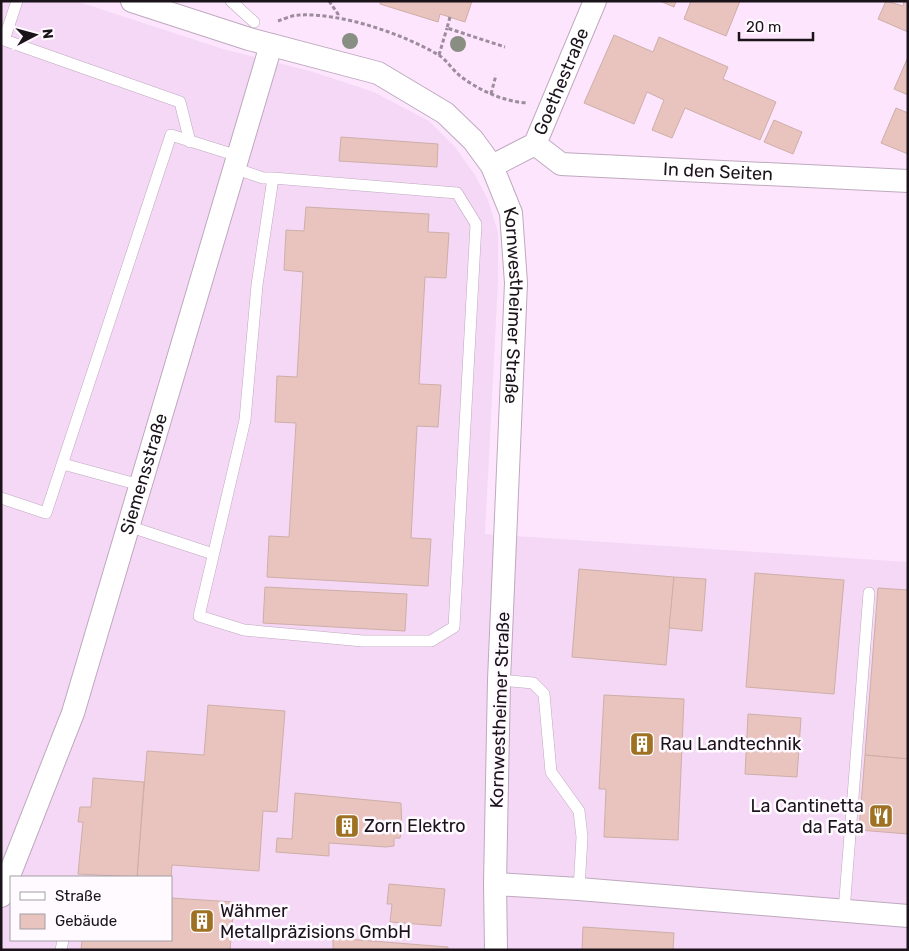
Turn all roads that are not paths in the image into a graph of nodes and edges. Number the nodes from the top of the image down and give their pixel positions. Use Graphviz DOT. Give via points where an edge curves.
graph roads {
  1 [pos="17,1"];
  2 [pos="132,1"];
  3 [pos="231,1"];
  4 [pos="595,1"];
  5 [pos="254,22"];
  6 [pos="2,39"];
  7 [pos="271,45"];
  8 [pos="190,142"];
  9 [pos="535,144"];
  10 [pos="236,162"];
  11 [pos="492,166"];
  12 [pos="273,178"];
  13 [pos="908,181"];
  14 [pos="63,464"];
  15 [pos="140,485"];
  16 [pos="1,498"];
  17 [pos="128,526"];
  18 [pos="213,554"];
  19 [pos="868,593"];
  20 [pos="499,680"];
  21 [pos="495,884"];
  22 [pos="579,888"];
  23 [pos="1,896"];
  24 [pos="844,911"];
  25 [pos="908,916"];
  26 [pos="496,950"];
  1 -- 6 [label="lane"];
  2 -- 7 [label="street, Kornwestheimer Straße"];
  3 -- 5 [label="lane"];
  4 -- 9 [label="street, Goethestraße"];
  6 -- 8 [label="lane" via="180,102"];
  7 -- 10 [label="street, Siemensstraße"];
  7 -- 11 [label="street, Kornwestheimer Straße" via="378,73 445,113"];
  8 -- 10 [label="lane"];
  8 -- 14 [label="lane" via="170,135"];
  9 -- 11 [label="street, Goethestraße"];
  9 -- 13 [label="street, In den Seiten" via="561,164"];
  10 -- 12 [label="lane" via="263,178"];
  10 -- 15 [label="street, Siemensstraße"];
  11 -- 20 [label="street, Kornwestheimer Straße" via="511,213 516,283"];
  12 -- 18 [label="lane" via="256,285 244,420"];
  12 -- 18 [label="lane" via="457,193 476,224 454,627 431,641 363,641 244,630 199,616"];
  14 -- 15 [label="lane"];
  14 -- 16 [label="lane" via="46,513"];
  15 -- 17 [label="street, Siemensstraße"];
  17 -- 18 [label="lane"];
  17 -- 23 [label="street, Siemensstraße" via="73,713"];
  19 -- 24 [label="lane"];
  20 -- 21 [label="street, Kornwestheimer Straße"];
  20 -- 22 [label="lane" via="533,683 544,694 551,772 579,811 582,837"];
  21 -- 22 [label="street"];
  21 -- 26 [label="street, Kornwestheimer Straße"];
  22 -- 24 [label="street"];
  24 -- 25 [label="street"];
}
